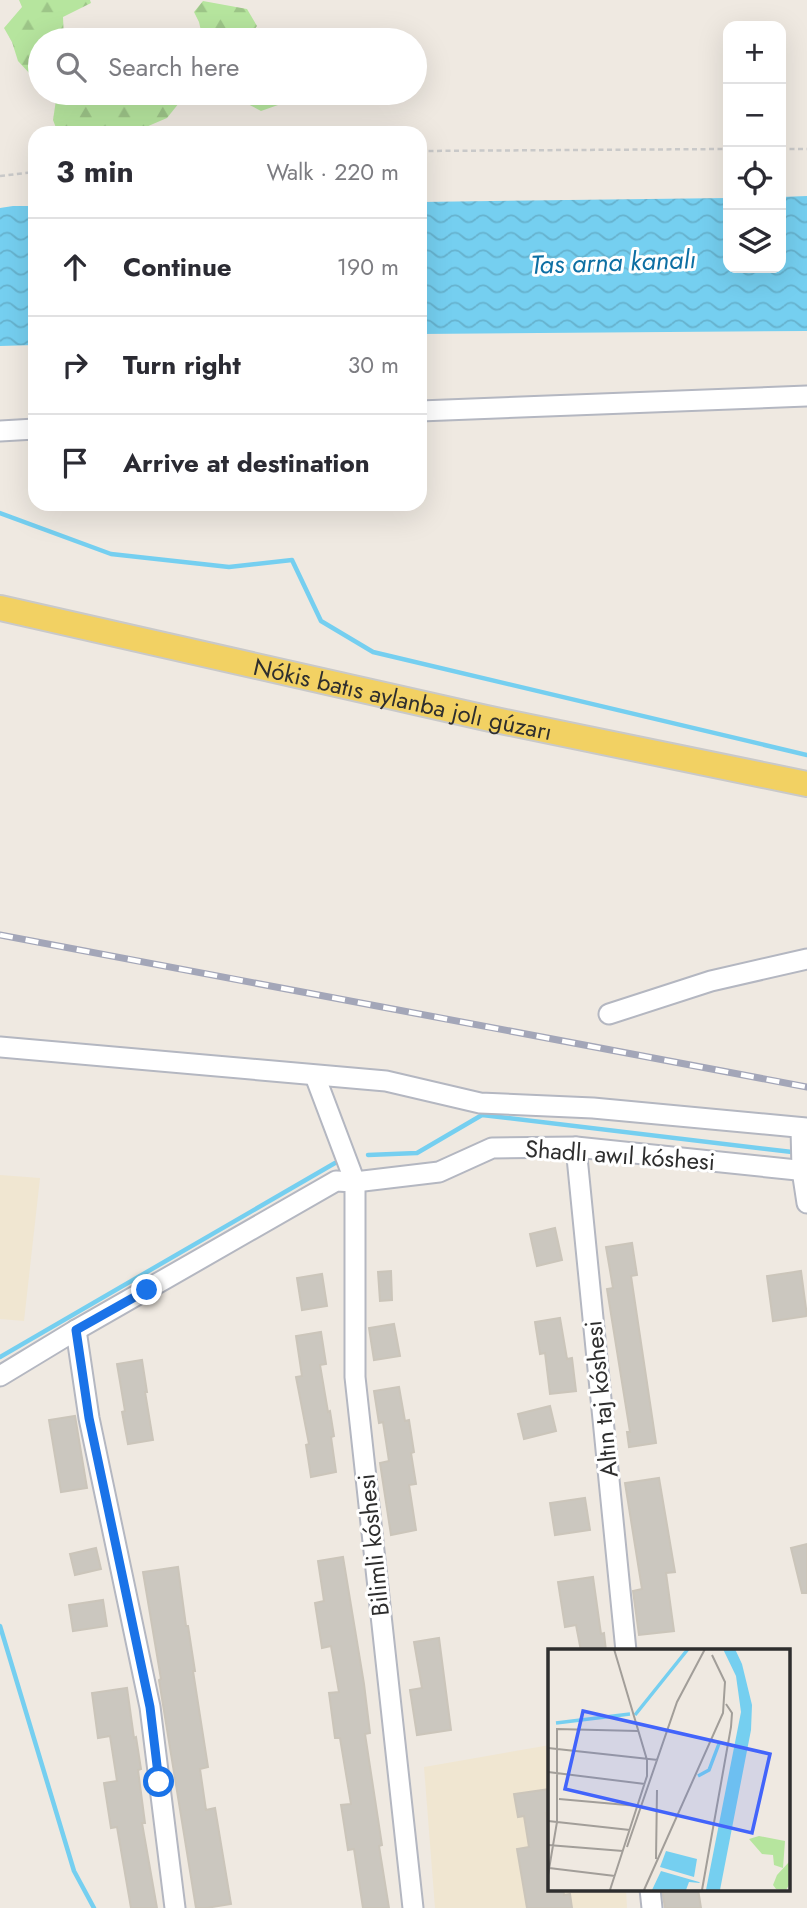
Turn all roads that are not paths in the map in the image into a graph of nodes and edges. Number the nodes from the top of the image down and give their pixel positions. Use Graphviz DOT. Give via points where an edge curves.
graph roads {
  1 [pos="807,396"];
  2 [pos="427,411"];
  3 [pos="28,429"];
  4 [pos="0,431"];
  5 [pos="0,608"];
  6 [pos="807,784"];
  7 [pos="807,959"];
  8 [pos="609,1014"];
  9 [pos="0,1047"];
  10 [pos="315,1076"];
  11 [pos="804,1128"];
  12 [pos="576,1147"];
  13 [pos="804,1171"];
  14 [pos="355,1182"];
  15 [pos="807,1203"];
  16 [pos="76,1330"];
  17 [pos="0,1376"];
  18 [pos="626,1649"];
  19 [pos="650,1890"];
  20 [pos="176,1908"];
  21 [pos="413,1908"];
  22 [pos="652,1908"];
  1 -- 2 [label="street"];
  3 -- 4 [label="street"];
  5 -- 6 [label="main road, Nókis batıs aylanba jolı gúzarı" via="486,718"];
  7 -- 8 [label="street" via="711,981"];
  9 -- 10 [label="street"];
  10 -- 11 [label="street" via="386,1081 480,1103 593,1108"];
  10 -- 14 [label="street"];
  11 -- 13 [label="street"];
  12 -- 13 [label="street, Shadlı awıl kóshesi"];
  12 -- 14 [label="street, Shadlı awıl kóshesi" via="492,1148 439,1172"];
  12 -- 18 [label="street, Altın taj kóshesi"];
  13 -- 15 [label="street"];
  14 -- 16 [label="street, Shadlı awıl kóshesi" via="336,1181"];
  14 -- 21 [label="street, Bilimli kóshesi" via="355,1377"];
  16 -- 17 [label="street, Shadlı awıl kóshesi"];
  16 -- 20 [label="street" via="89,1418 150,1707"];
  19 -- 22 [label="street"];
}
